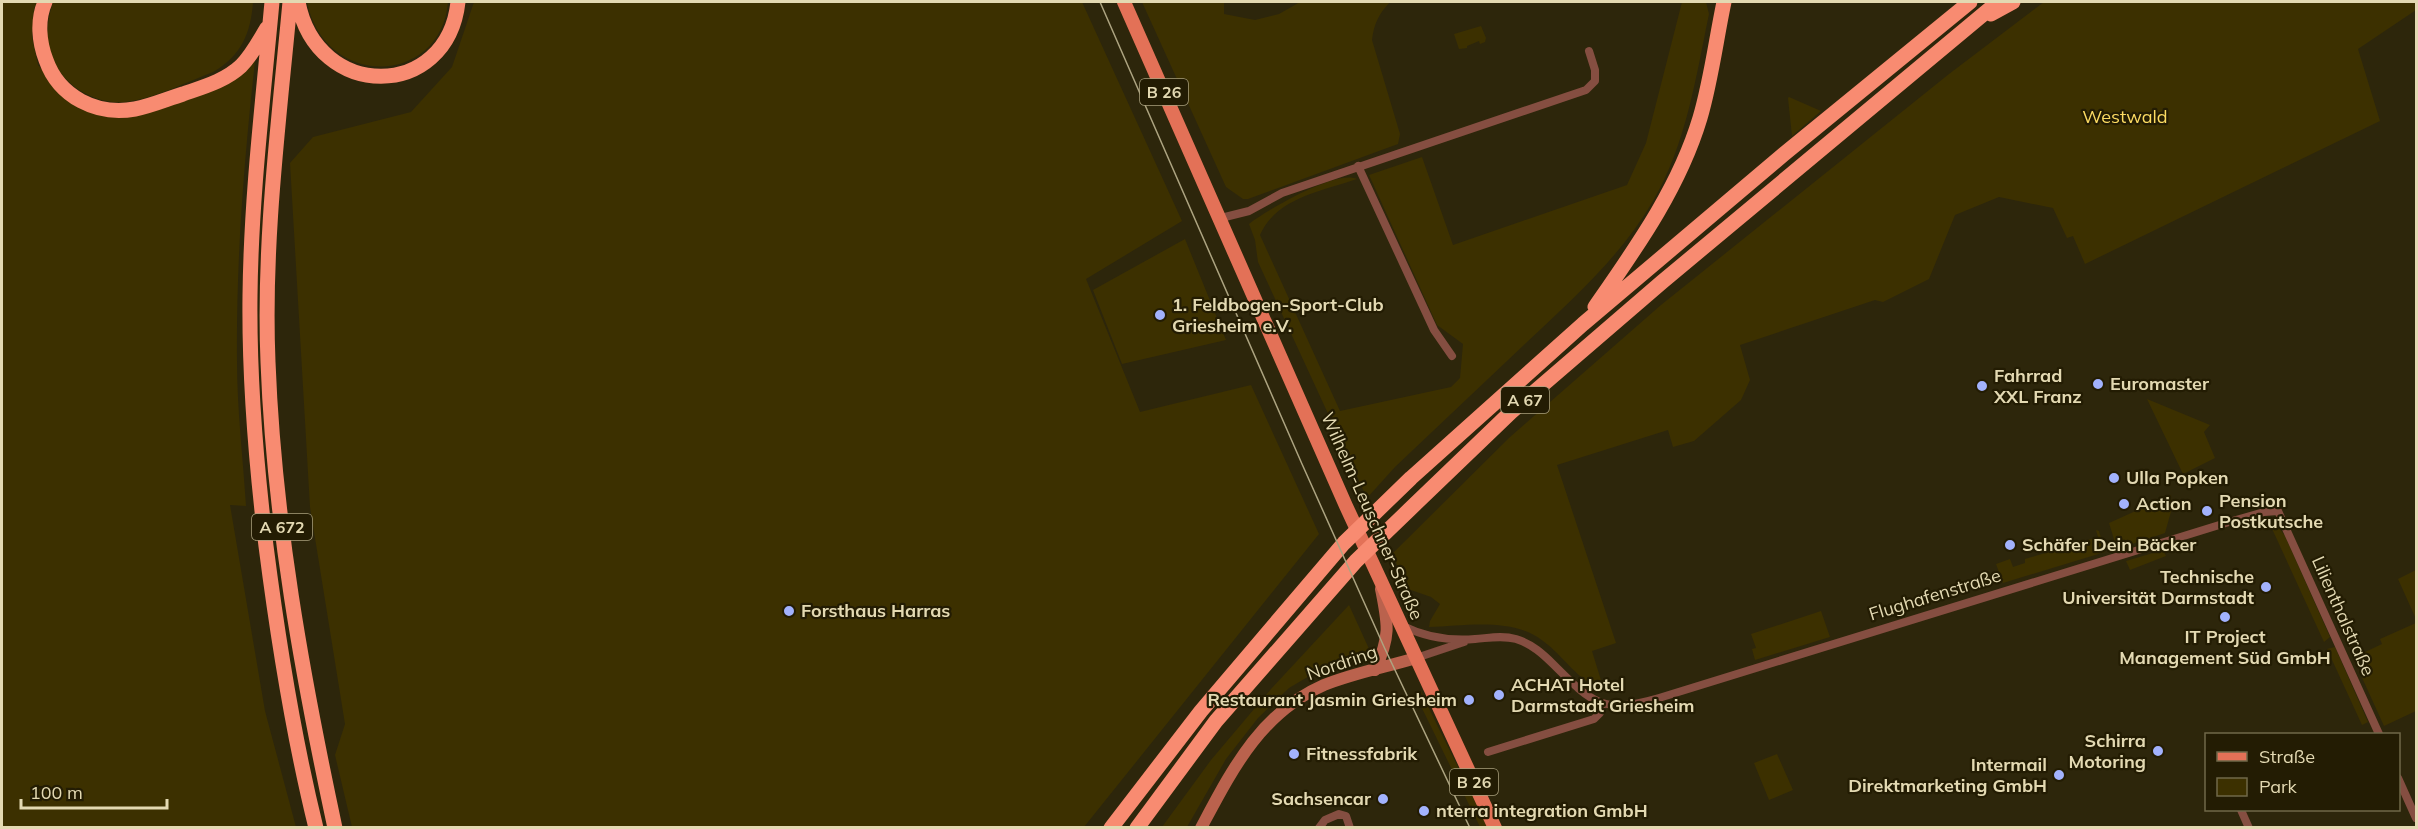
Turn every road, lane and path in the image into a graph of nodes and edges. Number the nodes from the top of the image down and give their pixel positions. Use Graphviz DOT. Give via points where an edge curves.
graph roads {
  1 [pos="45,2"];
  2 [pos="272,2"];
  3 [pos="290,2"];
  4 [pos="298,2"];
  5 [pos="458,2"];
  6 [pos="1124,2"];
  7 [pos="1724,2"];
  8 [pos="1970,2"];
  9 [pos="1998,2"];
  10 [pos="2013,2"];
  11 [pos="270,22"];
  12 [pos="1968,28"];
  13 [pos="1589,51"];
  14 [pos="1358,166"];
  15 [pos="1221,218"];
  16 [pos="1583,324"];
  17 [pos="1452,356"];
  18 [pos="2278,510"];
  19 [pos="1379,579"];
  20 [pos="1402,626"];
  21 [pos="1476,639"];
  22 [pos="1416,658"];
  23 [pos="1375,669"];
  24 [pos="1602,704"];
  25 [pos="2378,733"];
  26 [pos="1488,752"];
  27 [pos="2400,782"];
  28 [pos="2241,811"];
  29 [pos="2416,818"];
  30 [pos="1203,827"];
  31 [pos="316,828"];
  32 [pos="335,828"];
  33 [pos="1111,828"];
  34 [pos="1137,828"];
  35 [pos="1319,828"];
  36 [pos="1350,828"];
  37 [pos="1495,828"];
  38 [pos="2249,828"];
  1 -- 11 [label="highway" via="40,39 52,75 79,100 115,110 149,106 221,80 244,61"];
  2 -- 11 [label="highway, A 672"];
  3 -- 32 [label="highway, A 672" via="268,262 268,372 289,583"];
  4 -- 5 [label="highway" via="305,27 320,51 340,67 375,76 406,71 433,54 450,31"];
  6 -- 15 [label="main road, Wilhelm-Leuschner-Straße / B 26"];
  7 -- 16 [label="highway, A 67" via="1700,118 1685,157 1663,205"];
  8 -- 16 [label="highway, A 67"];
  9 -- 12 [label="highway"];
  10 -- 12 [label="highway, A 67"];
  11 -- 31 [label="highway, A 672" via="252,215 253,423 287,692"];
  12 -- 34 [label="highway, A 67" via="1511,412 1401,517 1356,561 1223,712"];
  13 -- 14 [label="street" via="1596,76 1586,90"];
  14 -- 15 [label="street" via="1282,194 1249,211"];
  14 -- 17 [label="street" via="1434,330"];
  15 -- 19 [label="main road, Wilhelm-Leuschner-Straße / B 26"];
  16 -- 33 [label="highway, A 67" via="1344,543 1201,711"];
  18 -- 24 [label="street, Flughafenstraße" via="1641,703"];
  18 -- 25 [label="street, Lilienthalstraße"];
  19 -- 20 [label="main road, Wilhelm-Leuschner-Straße / B 26"];
  19 -- 23 [label="main road" via="1387,641"];
  20 -- 21 [label="street" via="1435,637"];
  20 -- 22 [label="main road, Wilhelm-Leuschner-Straße / B 26"];
  21 -- 22 [label="street"];
  21 -- 24 [label="street" via="1511,638 1533,646 1580,691"];
  22 -- 23 [label="main road, Nordring"];
  22 -- 37 [label="main road, Wilhelm-Leuschner-Straße / B 26"];
  23 -- 30 [label="main road, Nordring" via="1313,690 1273,718 1239,758"];
  24 -- 26 [label="street" via="1594,718"];
  27 -- 29 [label="street"];
  28 -- 38 [label="street"];
  35 -- 36 [label="street" via="1325,820 1339,814 1346,816"];
}
